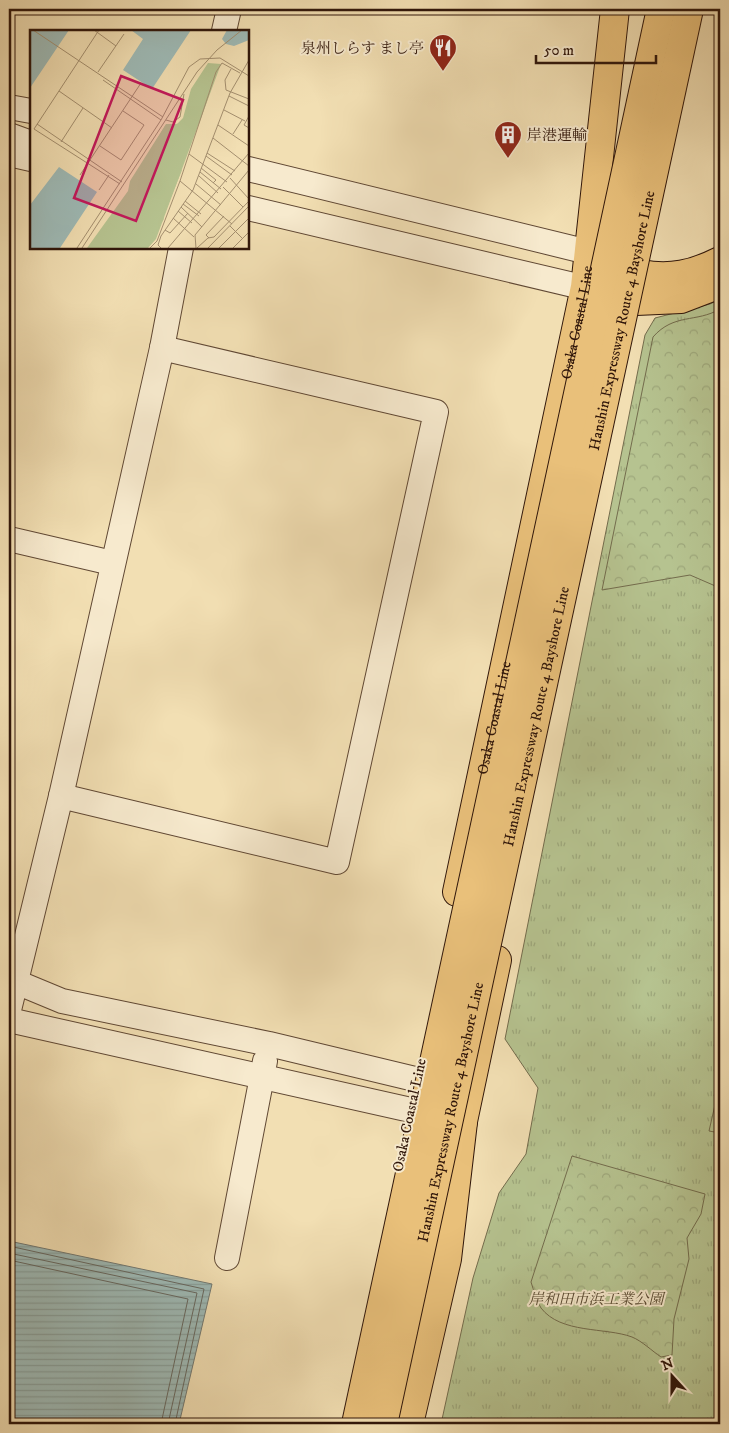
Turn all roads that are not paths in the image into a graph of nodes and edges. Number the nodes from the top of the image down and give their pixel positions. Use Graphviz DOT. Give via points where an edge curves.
graph roads {
  1 [pos="229,9"];
  2 [pos="615,9"];
  3 [pos="648,9"];
  4 [pos="661,9"];
  5 [pos="689,9"];
  6 [pos="224,30"];
  7 [pos="9,107"];
  8 [pos="30,111"];
  9 [pos="9,122"];
  10 [pos="30,126"];
  11 [pos="9,135"];
  12 [pos="30,143"];
  13 [pos="9,154"];
  14 [pos="30,159"];
  15 [pos="249,159"];
  16 [pos="249,169"];
  17 [pos="327,189"];
  18 [pos="249,208"];
  19 [pos="181,249"];
  20 [pos="588,252"];
  21 [pos="720,260"];
  22 [pos="641,274"];
  23 [pos="720,284"];
  24 [pos="585,287"];
  25 [pos="636,301"];
  26 [pos="162,348"];
  27 [pos="9,539"];
  28 [pos="112,563"];
  29 [pos="61,796"];
  30 [pos="13,980"];
  31 [pos="9,1010"];
  32 [pos="9,1020"];
  33 [pos="268,1044"];
  34 [pos="262,1076"];
  35 [pos="417,1079"];
  36 [pos="469,1092"];
  37 [pos="410,1110"];
  38 [pos="463,1122"];
  39 [pos="227,1258"];
  40 [pos="344,1424"];
  41 [pos="356,1424"];
  42 [pos="383,1424"];
  43 [pos="398,1424"];
  44 [pos="409,1424"];
  1 -- 6 [label="street"];
  2 -- 20 [label="main road, Osaka Coastal Line"];
  3 -- 22 [label="main road" via="647,214"];
  4 -- 41 [label="main road, Hanshin Expressway Route 4 Bayshore Line, bridge"];
  5 -- 42 [label="main road, Hanshin Expressway Route 4 Bayshore Line, bridge"];
  7 -- 8 [label="street"];
  9 -- 10 [label="street"];
  11 -- 12 [label="street"];
  13 -- 14 [label="street"];
  15 -- 17 [label="street"];
  16 -- 17 [label="street"];
  17 -- 20 [label="street"];
  18 -- 24 [label="street"];
  19 -- 26 [label="street"];
  20 -- 22 [label="street"];
  20 -- 24 [label="main road, Osaka Coastal Line"];
  21 -- 22 [label="main road" via="698,271 677,276 657,278"];
  22 -- 25 [label="main road"];
  23 -- 25 [label="main road" via="681,299"];
  24 -- 25 [label="street"];
  24 -- 35 [label="main road, Osaka Coastal Line"];
  25 -- 36 [label="main road"];
  26 -- 28 [label="street"];
  26 -- 29 [label="street" via="436,412 337,862"];
  27 -- 28 [label="street"];
  28 -- 29 [label="street"];
  29 -- 30 [label="street"];
  30 -- 31 [label="street"];
  30 -- 33 [label="street" via="62,1001"];
  32 -- 34 [label="street"];
  33 -- 34 [label="street"];
  33 -- 35 [label="street"];
  34 -- 37 [label="street"];
  34 -- 39 [label="street"];
  35 -- 36 [label="street"];
  35 -- 37 [label="main road, Osaka Coastal Line"];
  36 -- 38 [label="main road"];
  37 -- 38 [label="street"];
  37 -- 40 [label="main road, Osaka Coastal Line"];
  38 -- 43 [label="main road"];
  38 -- 44 [label="main road" via="447,1259"];
}
